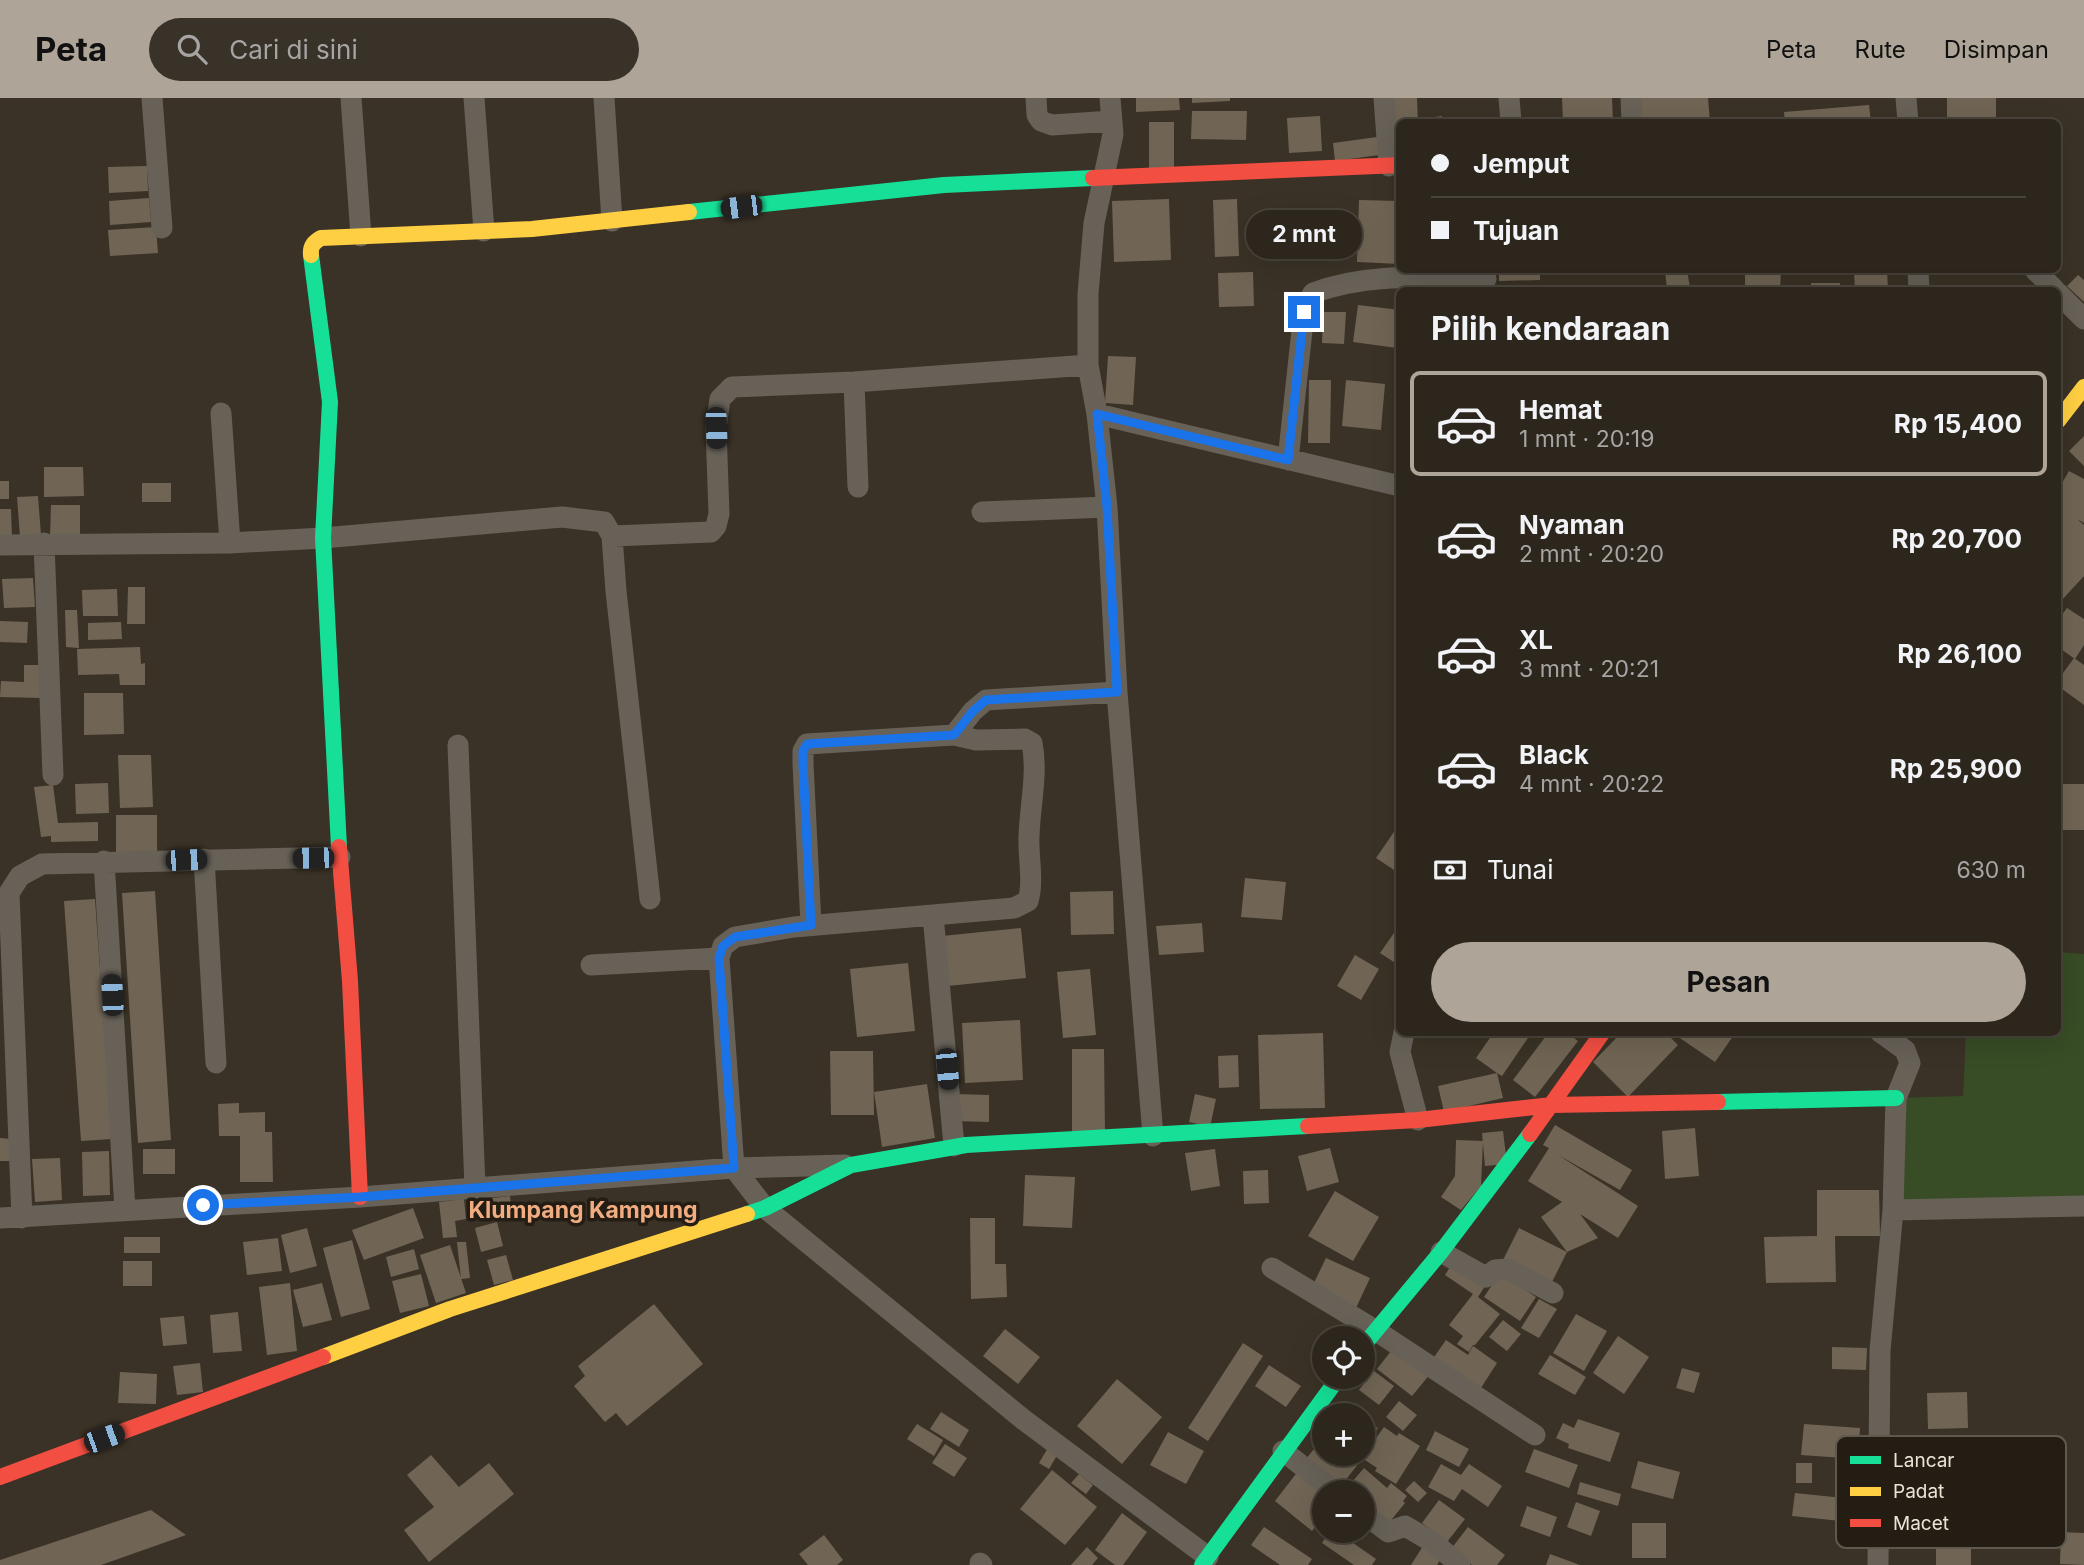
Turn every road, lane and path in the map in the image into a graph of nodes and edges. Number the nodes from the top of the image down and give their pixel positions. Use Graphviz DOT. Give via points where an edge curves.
graph roads {
  1 [pos="152,98"];
  2 [pos="351,98"];
  3 [pos="474,98"];
  4 [pos="604,98"];
  5 [pos="1036,98"];
  6 [pos="1110,98"];
  7 [pos="1384,98"];
  8 [pos="1509,98"];
  9 [pos="1631,98"];
  10 [pos="1906,98"];
  11 [pos="1511,119"];
  12 [pos="1632,119"];
  13 [pos="1908,119"];
  14 [pos="1112,121"];
  15 [pos="1395,165"];
  16 [pos="1102,179"];
  17 [pos="612,221"];
  18 [pos="162,228"];
  19 [pos="484,231"];
  20 [pos="361,236"];
  21 [pos="2038,273"];
  22 [pos="1486,280"];
  23 [pos="2052,287"];
  24 [pos="2061,296"];
  25 [pos="2084,319"];
  26 [pos="1088,366"];
  27 [pos="854,382"];
  28 [pos="2084,387"];
  29 [pos="221,413"];
  30 [pos="1097,414"];
  31 [pos="2061,417"];
  32 [pos="1288,460"];
  33 [pos="1396,485"];
  34 [pos="858,486"];
  35 [pos="1107,507"];
  36 [pos="982,512"];
  37 [pos="612,536"];
  38 [pos="323,538"];
  39 [pos="44,543"];
  40 [pos="230,543"];
  41 [pos="0,545"];
  42 [pos="1117,692"];
  43 [pos="954,735"];
  44 [pos="458,745"];
  45 [pos="53,775"];
  46 [pos="340,857"];
  47 [pos="204,859"];
  48 [pos="104,861"];
  49 [pos="650,899"];
  50 [pos="933,915"];
  51 [pos="811,925"];
  52 [pos="719,958"];
  53 [pos="591,965"];
  54 [pos="1403,1036"];
  55 [pos="1601,1036"];
  56 [pos="1886,1036"];
  57 [pos="216,1063"];
  58 [pos="1896,1098"];
  59 [pos="1552,1105"];
  60 [pos="1418,1121"];
  61 [pos="1153,1136"];
  62 [pos="954,1146"];
  63 [pos="851,1165"];
  64 [pos="734,1168"];
  65 [pos="475,1188"];
  66 [pos="360,1197"];
  67 [pos="2084,1206"];
  68 [pos="765,1208"];
  69 [pos="125,1210"];
  70 [pos="1893,1210"];
  71 [pos="0,1218"];
  72 [pos="22,1218"];
  73 [pos="1441,1252"];
  74 [pos="1272,1268"];
  75 [pos="1553,1293"];
  76 [pos="1352,1326"];
  77 [pos="1375,1331"];
  78 [pos="1375,1342"];
  79 [pos="1330,1389"];
  80 [pos="1535,1435"];
  81 [pos="1879,1436"];
  82 [pos="1283,1451"];
  83 [pos="0,1477"];
  84 [pos="1320,1480"];
  85 [pos="1375,1522"];
  86 [pos="1205,1561"];
  87 [pos="1460,1565"];
  1 -- 18 [label="street"];
  2 -- 20 [label="street"];
  3 -- 19 [label="street"];
  4 -- 17 [label="street"];
  5 -- 14 [label="street" via="1037,115 1052,125"];
  6 -- 14 [label="street"];
  7 -- 15 [label="street"];
  8 -- 11 [label="street"];
  9 -- 12 [label="street"];
  10 -- 13 [label="street"];
  14 -- 16 [label="street"];
  15 -- 16 [label="street"];
  16 -- 17 [label="street" via="944,185"];
  16 -- 26 [label="street" via="1090,270"];
  17 -- 19 [label="street"];
  19 -- 20 [label="street"];
  20 -- 38 [label="street" via="321,239 310,250 330,402"];
  21 -- 23 [label="street"];
  22 -- 32 [label="street" via="1398,277 1340,283 1313,293 1304,312"];
  24 -- 25 [label="street"];
  26 -- 27 [label="street"];
  26 -- 30 [label="street"];
  27 -- 34 [label="street"];
  27 -- 37 [label="street" via="732,387 720,399 716,526 711,532"];
  28 -- 31 [label="street"];
  29 -- 40 [label="street"];
  30 -- 32 [label="street"];
  30 -- 35 [label="street"];
  32 -- 33 [label="street"];
  35 -- 36 [label="street"];
  35 -- 42 [label="street"];
  37 -- 38 [label="street" via="604,522 562,517"];
  37 -- 49 [label="street"];
  38 -- 40 [label="street"];
  38 -- 46 [label="street"];
  39 -- 40 [label="street"];
  39 -- 41 [label="street"];
  39 -- 45 [label="street"];
  42 -- 43 [label="street" via="986,700"];
  42 -- 61 [label="street"];
  43 -- 50 [label="street" via="1032,743 1030,898 1014,908"];
  43 -- 51 [label="street" via="807,744 803,764"];
  44 -- 65 [label="street"];
  46 -- 47 [label="street"];
  46 -- 66 [label="street"];
  47 -- 48 [label="street"];
  47 -- 57 [label="street"];
  48 -- 69 [label="street"];
  48 -- 72 [label="street" via="41,864 20,876 9,893"];
  50 -- 51 [label="street"];
  50 -- 62 [label="street"];
  51 -- 52 [label="street" via="735,937 723,946"];
  52 -- 53 [label="street"];
  52 -- 64 [label="street"];
  54 -- 60 [label="street" via="1400,1052"];
  55 -- 59 [label="street"];
  56 -- 58 [label="street" via="1905,1050 1910,1063"];
  58 -- 59 [label="street"];
  58 -- 70 [label="street"];
  59 -- 60 [label="street"];
  59 -- 73 [label="street"];
  60 -- 61 [label="street"];
  61 -- 62 [label="street"];
  62 -- 63 [label="street"];
  63 -- 64 [label="street"];
  63 -- 68 [label="street"];
  64 -- 65 [label="street"];
  64 -- 68 [label="street"];
  65 -- 66 [label="street"];
  66 -- 69 [label="street"];
  67 -- 70 [label="street"];
  68 -- 83 [label="street" via="450,1309"];
  68 -- 86 [label="street" via="1014,1413"];
  69 -- 72 [label="street"];
  70 -- 81 [label="street" via="1880,1351"];
  71 -- 72 [label="street"];
  73 -- 75 [label="street" via="1486,1276 1508,1269"];
  73 -- 77 [label="street"];
  74 -- 76 [label="street"];
  78 -- 80 [label="street"];
  79 -- 82 [label="street"];
  82 -- 84 [label="street"];
  82 -- 86 [label="street"];
  85 -- 87 [label="street" via="1388,1532 1405,1526"];
}
